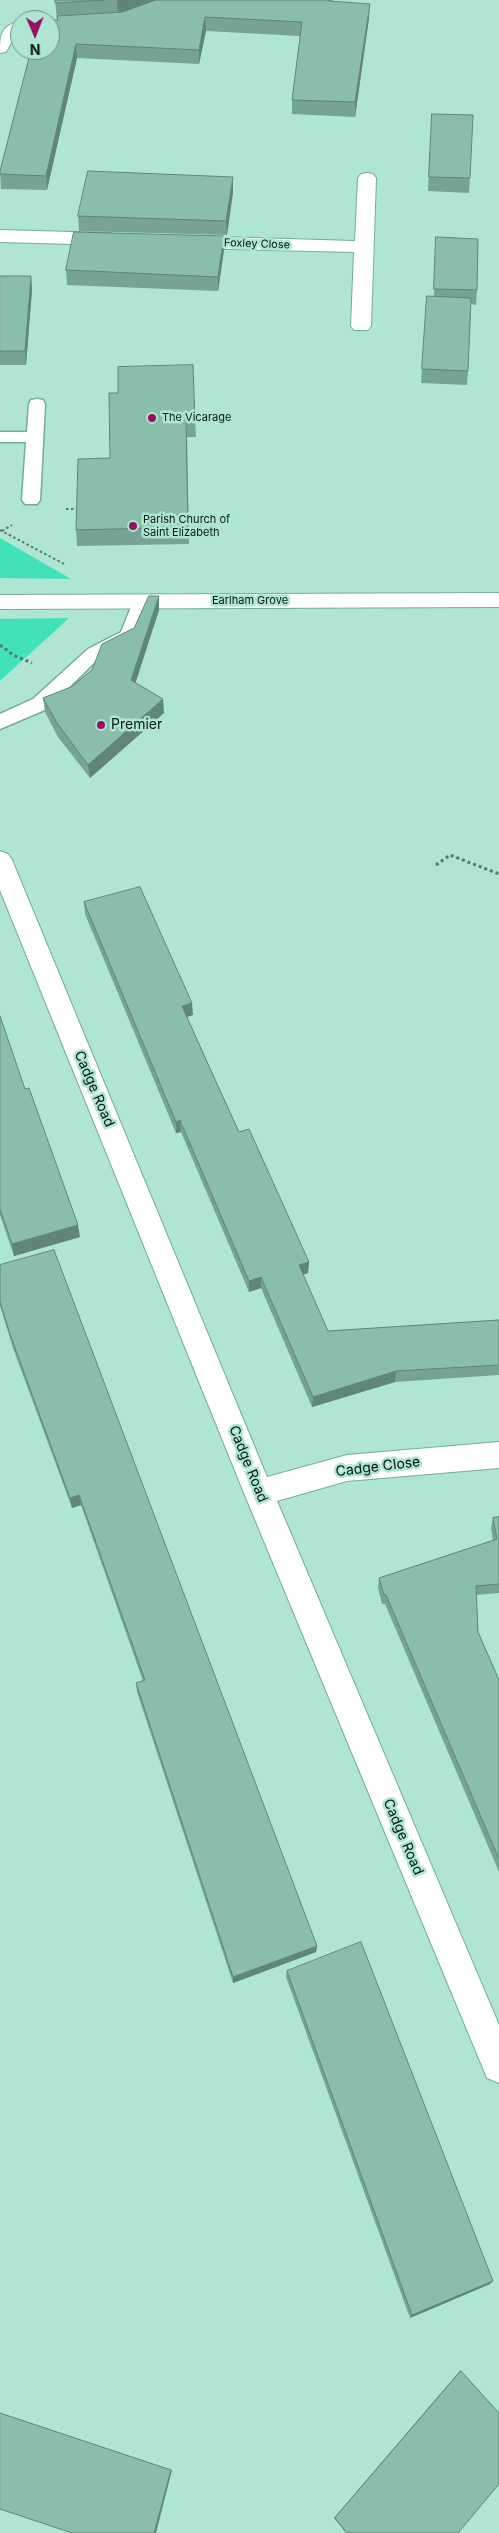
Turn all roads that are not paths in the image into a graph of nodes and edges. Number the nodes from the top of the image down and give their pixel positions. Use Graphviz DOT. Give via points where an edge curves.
graph roads {
  1 [pos="10,31"];
  2 [pos="2,43"];
  3 [pos="367,178"];
  4 [pos="0,236"];
  5 [pos="129,240"];
  6 [pos="168,241"];
  7 [pos="364,247"];
  8 [pos="361,326"];
  9 [pos="37,404"];
  10 [pos="0,437"];
  11 [pos="35,437"];
  12 [pos="31,500"];
  13 [pos="499,600"];
  14 [pos="0,602"];
  15 [pos="142,602"];
  16 [pos="0,722"];
  17 [pos="0,860"];
  18 [pos="499,1455"];
  19 [pos="259,1493"];
  20 [pos="499,2066"];
  1 -- 2 [label="street"];
  3 -- 7 [label="street"];
  4 -- 5 [label="street"];
  6 -- 7 [label="street, Foxley Close"];
  7 -- 8 [label="street"];
  9 -- 11 [label="lane"];
  10 -- 11 [label="lane"];
  11 -- 12 [label="lane"];
  13 -- 15 [label="street, Earlham Grove"];
  14 -- 15 [label="street, Earlham Grove"];
  15 -- 16 [label="lane" via="128,636 94,653 40,704"];
  17 -- 19 [label="street, Cadge Road"];
  18 -- 19 [label="street, Cadge Close" via="347,1468"];
  19 -- 20 [label="street, Cadge Road"];
}
